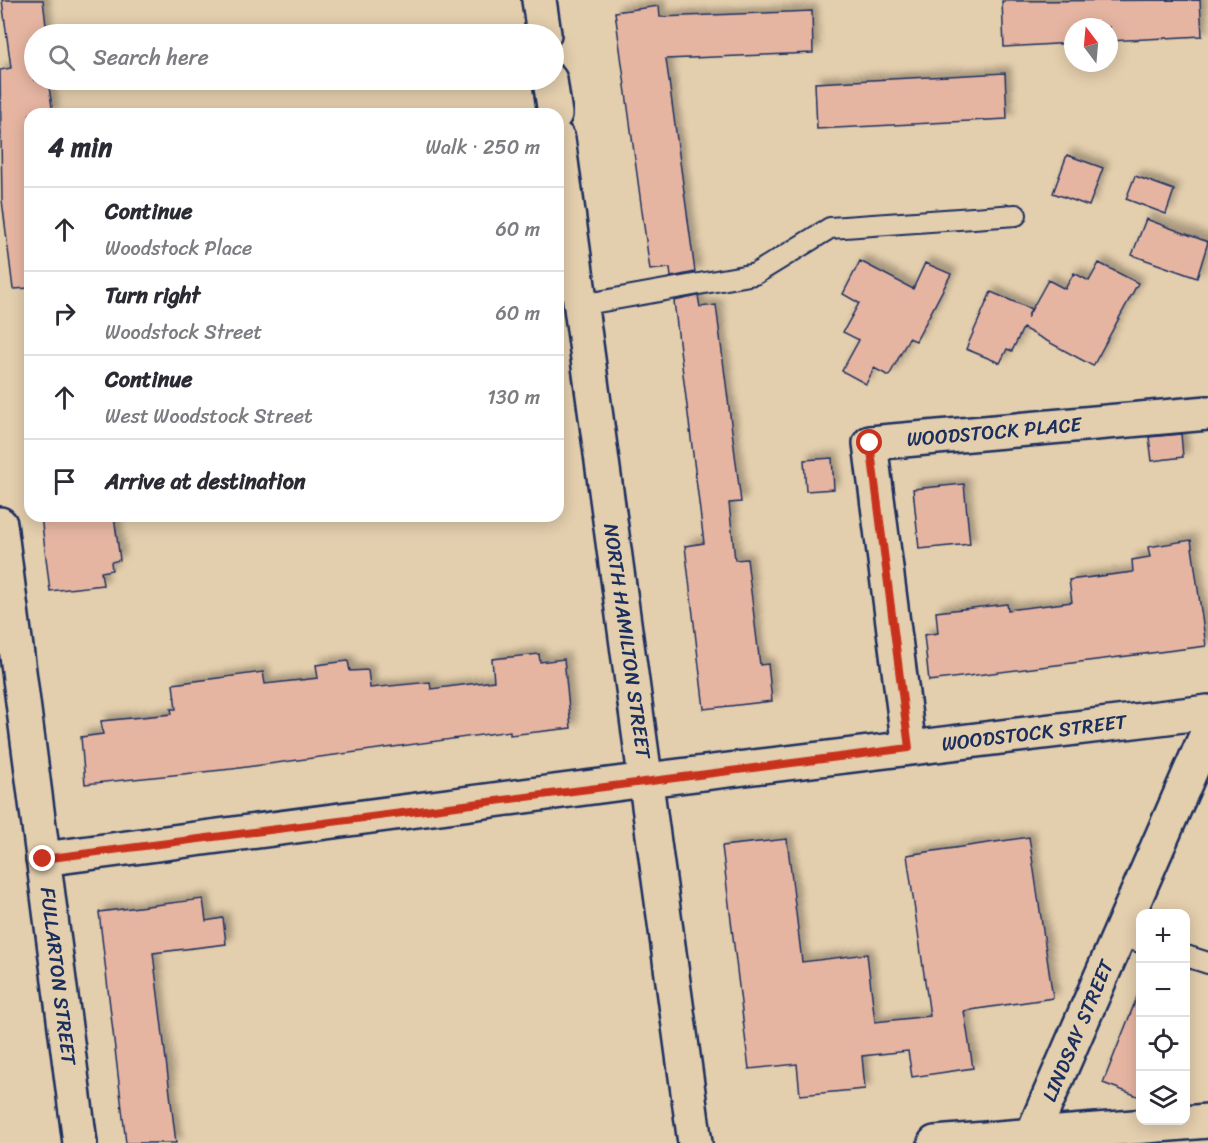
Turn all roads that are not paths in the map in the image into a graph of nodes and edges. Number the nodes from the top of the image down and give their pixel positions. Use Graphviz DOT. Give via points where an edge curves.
graph roads {
  1 [pos="539,0"];
  2 [pos="543,24"];
  3 [pos="551,90"];
  4 [pos="554,108"];
  5 [pos="564,182"];
  6 [pos="1016,215"];
  7 [pos="581,305"];
  8 [pos="1208,413"];
  9 [pos="0,524"];
  10 [pos="1208,712"];
  11 [pos="1208,731"];
  12 [pos="909,748"];
  13 [pos="646,780"];
  14 [pos="43,859"];
  15 [pos="1130,939"];
  16 [pos="1190,958"];
  17 [pos="1208,963"];
  18 [pos="1208,1121"];
  19 [pos="1034,1133"];
  20 [pos="80,1143"];
  21 [pos="695,1143"];
  22 [pos="934,1143"];
  1 -- 2 [label="street"];
  3 -- 4 [label="street"];
  5 -- 7 [label="street, NORTH HAMILTON STREET"];
  6 -- 7 [label="lane" via="830,228 755,274"];
  7 -- 13 [label="street, NORTH HAMILTON STREET"];
  8 -- 12 [label="street, WOODSTOCK PLACE" via="870,443"];
  9 -- 14 [label="street, FULLARTON STREET"];
  10 -- 12 [label="street, WOODSTOCK STREET"];
  11 -- 15 [label="street, LINDSAY STREET"];
  12 -- 13 [label="street, WOODSTOCK STREET"];
  13 -- 14 [label="street, WOODSTOCK STREET"];
  13 -- 21 [label="street, NORTH HAMILTON STREET"];
  14 -- 20 [label="street, FULLARTON STREET"];
  15 -- 19 [label="street, LINDSAY STREET"];
  16 -- 17 [label="lane"];
  18 -- 19 [label="street"];
  19 -- 22 [label="street"];
}
